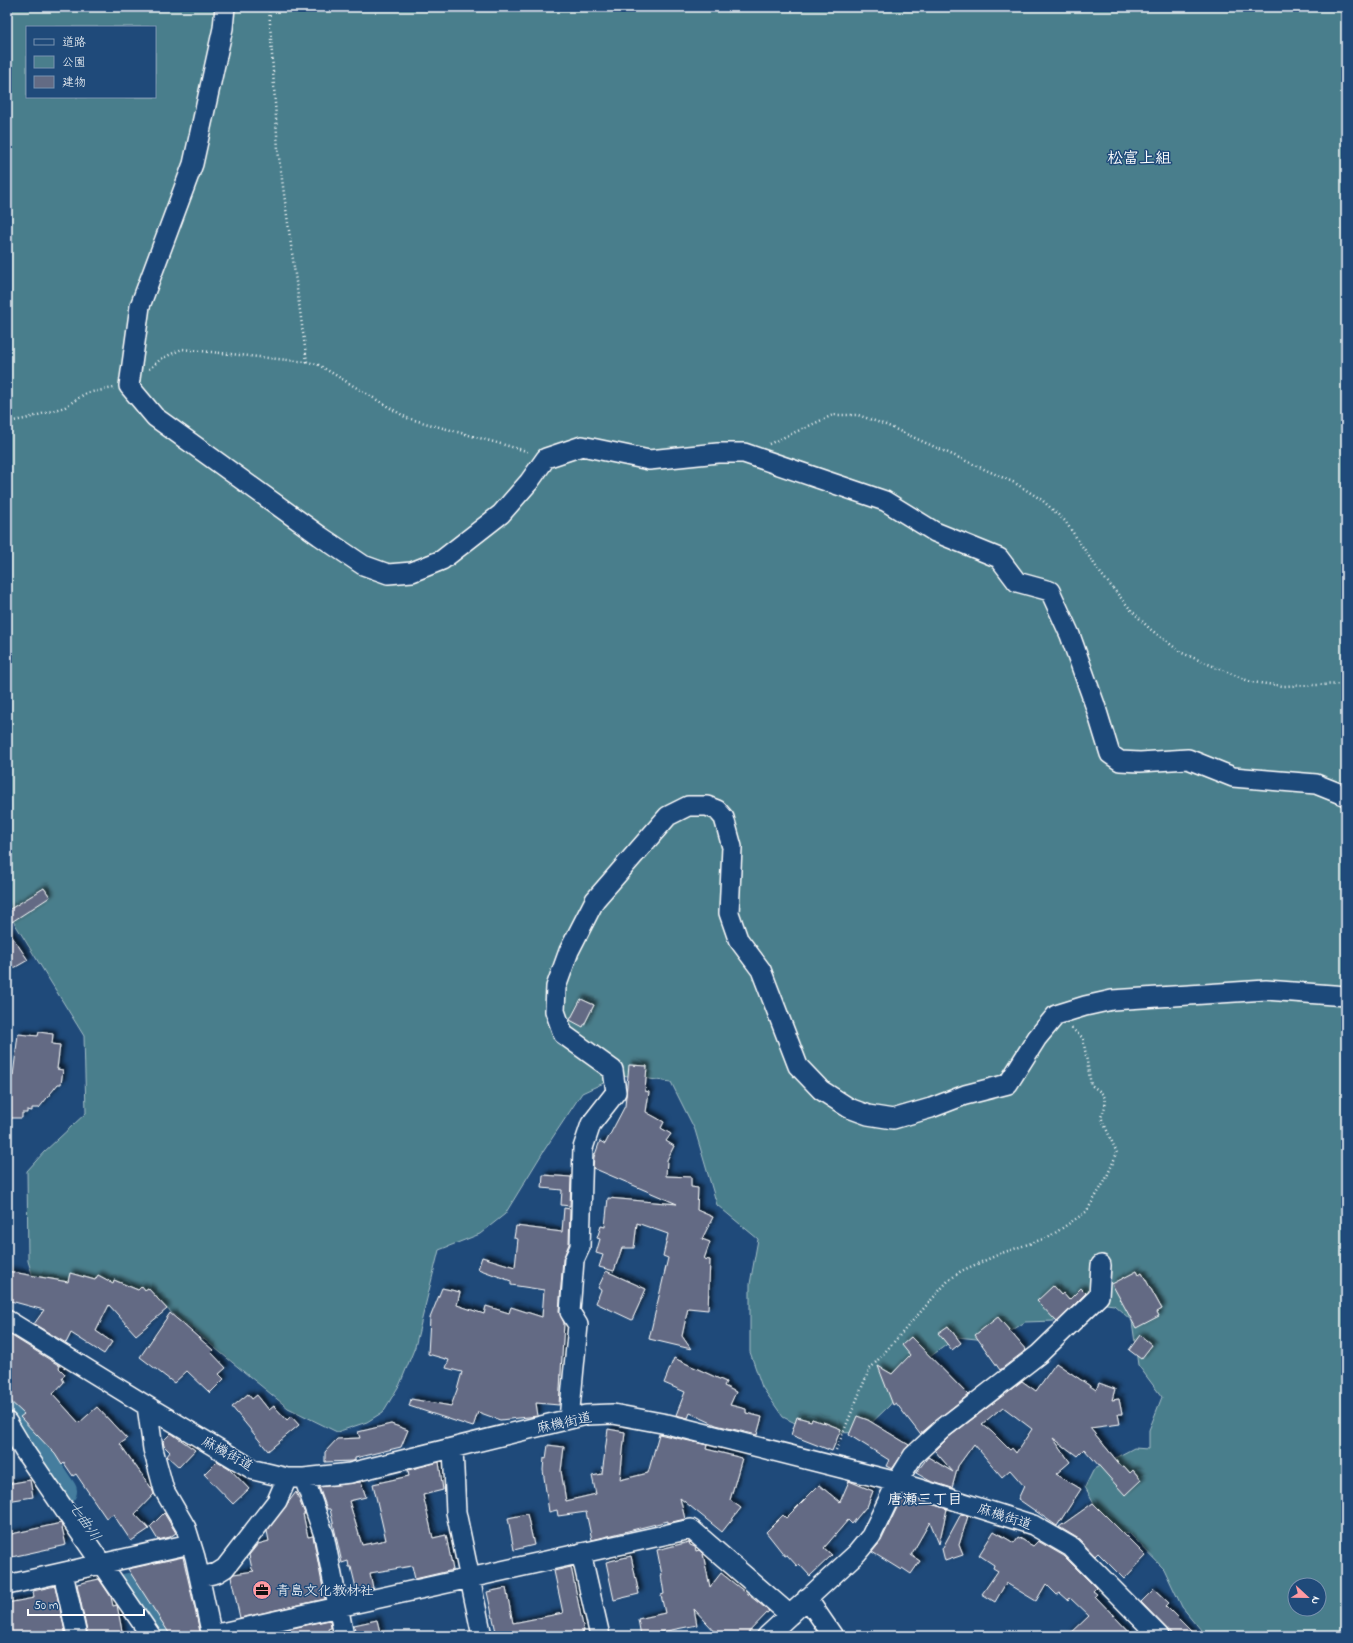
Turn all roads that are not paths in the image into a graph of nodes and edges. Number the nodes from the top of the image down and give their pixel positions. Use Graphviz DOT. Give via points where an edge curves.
graph roads {
  1 [pos="226,7"];
  2 [pos="1346,796"];
  3 [pos="1346,996"];
  4 [pos="1102,1265"];
  5 [pos="7,1320"];
  6 [pos="147,1406"];
  7 [pos="569,1419"];
  8 [pos="7,1422"];
  9 [pos="453,1449"];
  10 [pos="296,1478"];
  11 [pos="897,1482"];
  12 [pos="190,1544"];
  13 [pos="581,1553"];
  14 [pos="101,1564"];
  15 [pos="63,1573"];
  16 [pos="200,1577"];
  17 [pos="468,1577"];
  18 [pos="7,1585"];
  19 [pos="807,1598"];
  20 [pos="338,1606"];
  21 [pos="790,1615"];
  22 [pos="212,1635"];
  23 [pos="77,1636"];
  24 [pos="151,1636"];
  25 [pos="344,1636"];
  26 [pos="482,1636"];
  27 [pos="600,1636"];
  28 [pos="767,1636"];
  29 [pos="833,1636"];
  30 [pos="1159,1636"];
  1 -- 2 [label="street" via="193,164 140,306 129,386 155,417 332,544 363,565 388,574 412,572 442,560 501,514 546,458 582,446 649,460 744,453 885,501 934,532 1000,558 1016,582 1050,592 1070,635 1110,754 1120,761 1188,758 1233,776 1316,784"];
  3 -- 7 [label="street" via="1266,990 1127,999 1085,1006 1056,1015 1037,1038 1008,1084 893,1119 868,1115 849,1108 820,1090 798,1066 761,970 738,939 729,913 732,847 724,818 717,810 707,806 688,806 668,816 595,900 568,951 556,987 555,1011 563,1034 613,1070 616,1092 591,1124 583,1148 580,1247 574,1260 570,1312 578,1325"];
  4 -- 11 [label="street" via="1099,1296 1039,1354 942,1429 913,1456"];
  5 -- 6 [label="street, 麻機街道"];
  6 -- 10 [label="street, 麻機街道" via="254,1470"];
  6 -- 12 [label="street" via="153,1449 164,1490 186,1528"];
  7 -- 9 [label="street, 麻機街道"];
  7 -- 11 [label="street, 麻機街道" via="586,1415 613,1414 631,1417"];
  8 -- 14 [label="street"];
  9 -- 10 [label="street, 麻機街道" via="350,1473"];
  9 -- 17 [label="street" via="456,1512"];
  10 -- 16 [label="street" via="226,1568"];
  10 -- 20 [label="street" via="324,1535"];
  11 -- 19 [label="street" via="871,1536"];
  11 -- 30 [label="street, 麻機街道" via="1033,1525 1071,1547"];
  12 -- 14 [label="street"];
  12 -- 16 [label="street"];
  13 -- 17 [label="street"];
  13 -- 21 [label="street" via="691,1529"];
  13 -- 27 [label="street"];
  14 -- 15 [label="street"];
  14 -- 24 [label="street"];
  15 -- 18 [label="street"];
  15 -- 23 [label="street"];
  16 -- 22 [label="street"];
  17 -- 20 [label="street"];
  17 -- 26 [label="street"];
  19 -- 21 [label="street"];
  19 -- 29 [label="street"];
  20 -- 22 [label="street"];
  20 -- 25 [label="street"];
  21 -- 28 [label="street"];
}
